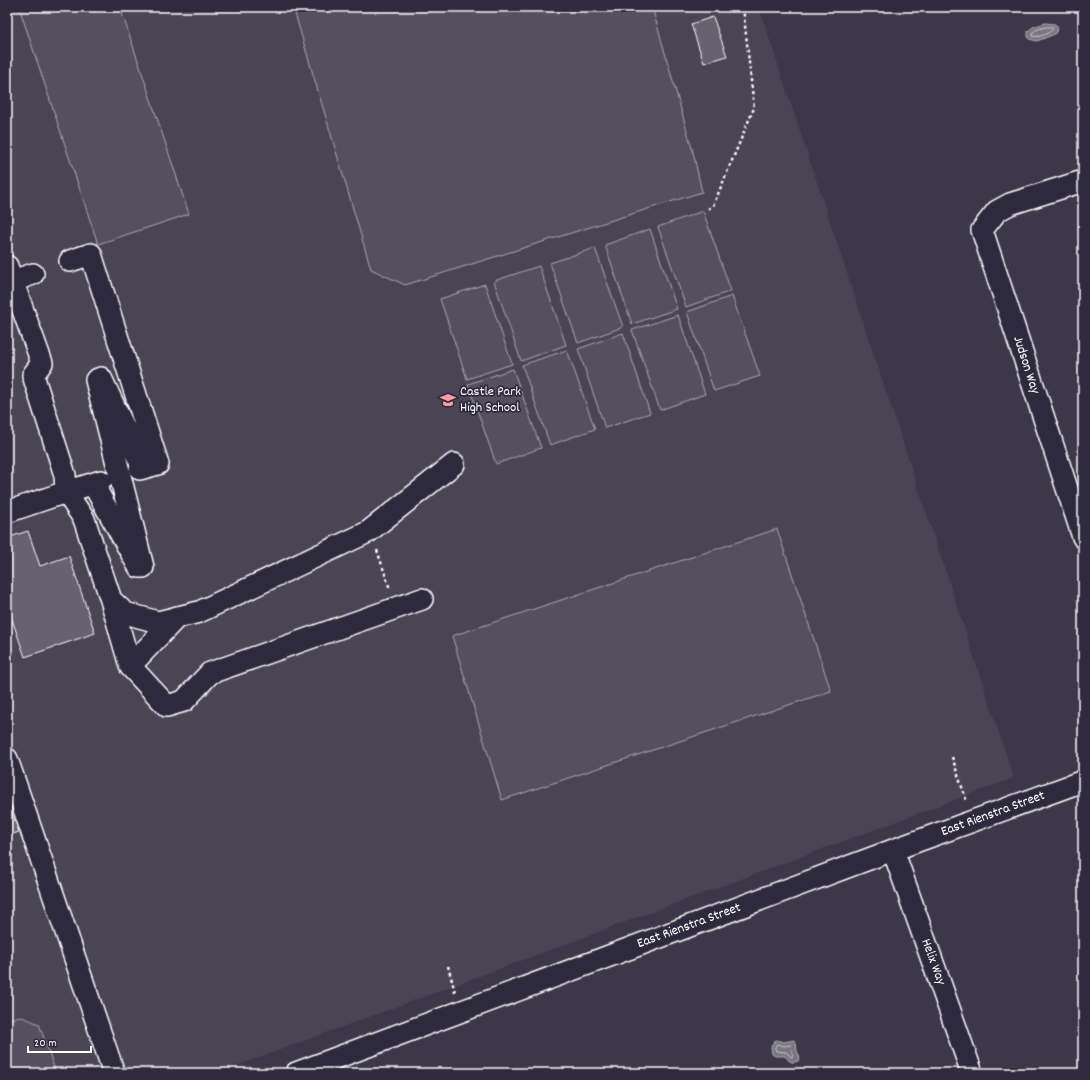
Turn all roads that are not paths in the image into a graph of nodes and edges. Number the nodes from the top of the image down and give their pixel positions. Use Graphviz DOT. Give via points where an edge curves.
graph roads {
  1 [pos="1083,181"];
  2 [pos="70,261"];
  3 [pos="33,274"];
  4 [pos="9,276"];
  5 [pos="454,464"];
  6 [pos="66,492"];
  7 [pos="7,512"];
  8 [pos="1083,537"];
  9 [pos="422,599"];
  10 [pos="111,600"];
  11 [pos="177,617"];
  12 [pos="130,666"];
  13 [pos="7,759"];
  14 [pos="1083,781"];
  15 [pos="893,850"];
  16 [pos="114,1073"];
  17 [pos="296,1073"];
  18 [pos="972,1073"];
  1 -- 8 [label="street, Judson Way" via="1010,204 997,211 982,230"];
  2 -- 6 [label="street" via="91,254 158,464"];
  3 -- 4 [label="street"];
  4 -- 6 [label="street" via="42,363 32,375 65,475"];
  5 -- 11 [label="street" via="368,532 199,612"];
  6 -- 7 [label="street"];
  6 -- 10 [label="street" via="84,519"];
  9 -- 12 [label="street" via="210,673 184,701 167,706"];
  10 -- 11 [label="street" via="125,613 158,622"];
  10 -- 12 [label="street"];
  11 -- 12 [label="street"];
  13 -- 16 [label="street"];
  14 -- 15 [label="street, East Rienstra Street"];
  15 -- 17 [label="street, East Rienstra Street"];
  15 -- 18 [label="street, Helix Way"];
}
